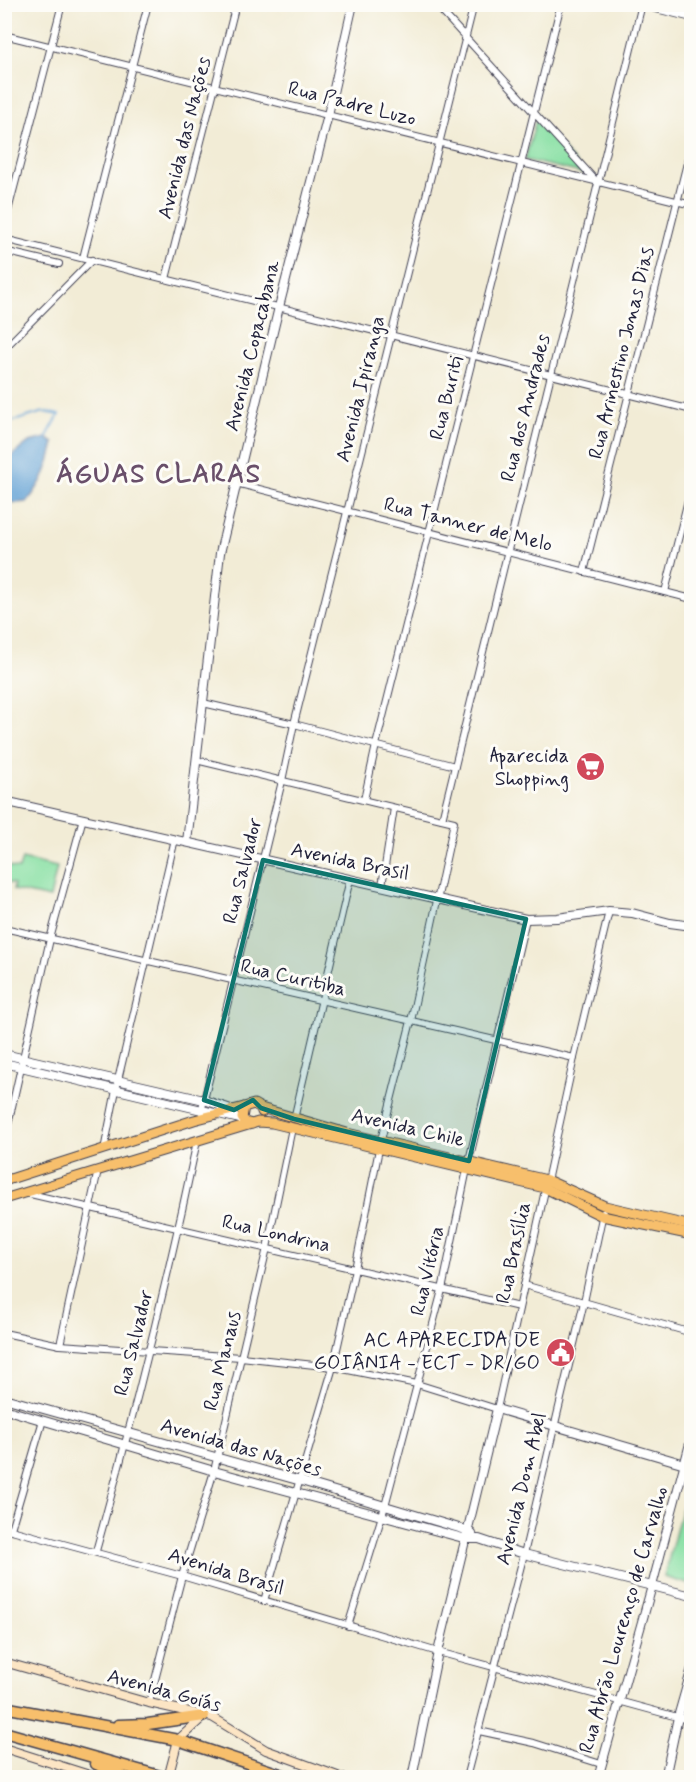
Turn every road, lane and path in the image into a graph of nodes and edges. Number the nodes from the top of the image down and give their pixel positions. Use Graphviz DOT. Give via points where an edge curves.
graph roads {
  1 [pos="62,4"];
  2 [pos="148,4"];
  3 [pos="236,4"];
  4 [pos="353,4"];
  5 [pos="435,4"];
  6 [pos="474,4"];
  7 [pos="561,4"];
  8 [pos="682,4"];
  9 [pos="641,5"];
  10 [pos="692,7"];
  11 [pos="692,17"];
  12 [pos="4,35"];
  13 [pos="466,38"];
  14 [pos="51,46"];
  15 [pos="134,68"];
  16 [pos="216,88"];
  17 [pos="535,112"];
  18 [pos="328,115"];
  19 [pos="440,142"];
  20 [pos="692,143"];
  21 [pos="522,163"];
  22 [pos="598,182"];
  23 [pos="678,201"];
  24 [pos="692,205"];
  25 [pos="4,226"];
  26 [pos="4,239"];
  27 [pos="4,251"];
  28 [pos="83,258"];
  29 [pos="92,260"];
  30 [pos="59,264"];
  31 [pos="166,279"];
  32 [pos="279,307"];
  33 [pos="391,335"];
  34 [pos="4,349"];
  35 [pos="475,356"];
  36 [pos="551,375"];
  37 [pos="629,394"];
  38 [pos="692,410"];
  39 [pos="236,483"];
  40 [pos="692,484"];
  41 [pos="348,511"];
  42 [pos="430,532"];
  43 [pos="508,552"];
  44 [pos="584,572"];
  45 [pos="665,592"];
  46 [pos="692,599"];
  47 [pos="203,704"];
  48 [pos="294,724"];
  49 [pos="376,745"];
  50 [pos="196,760"];
  51 [pos="455,766"];
  52 [pos="282,781"];
  53 [pos="364,800"];
  54 [pos="4,801"];
  55 [pos="394,808"];
  56 [pos="83,818"];
  57 [pos="442,819"];
  58 [pos="175,839"];
  59 [pos="187,842"];
  60 [pos="263,860"];
  61 [pos="350,879"];
  62 [pos="382,886"];
  63 [pos="438,899"];
  64 [pos="609,911"];
  65 [pos="526,919"];
  66 [pos="692,926"];
  67 [pos="4,928"];
  68 [pos="50,939"];
  69 [pos="147,962"];
  70 [pos="233,982"];
  71 [pos="322,1001"];
  72 [pos="411,1021"];
  73 [pos="499,1041"];
  74 [pos="4,1054"];
  75 [pos="574,1058"];
  76 [pos="4,1063"];
  77 [pos="22,1063"];
  78 [pos="117,1084"];
  79 [pos="203,1104"];
  80 [pos="244,1107"];
  81 [pos="261,1108"];
  82 [pos="234,1110"];
  83 [pos="220,1114"];
  84 [pos="251,1122"];
  85 [pos="293,1123"];
  86 [pos="197,1141"];
  87 [pos="4,1142"];
  88 [pos="380,1144"];
  89 [pos="104,1150"];
  90 [pos="468,1165"];
  91 [pos="98,1170"];
  92 [pos="4,1181"];
  93 [pos="546,1184"];
  94 [pos="26,1193"];
  95 [pos="4,1199"];
  96 [pos="89,1208"];
  97 [pos="603,1211"];
  98 [pos="692,1226"];
  99 [pos="178,1230"];
  100 [pos="692,1235"];
  101 [pos="267,1248"];
  102 [pos="356,1269"];
  103 [pos="524,1285"];
  104 [pos="442,1290"];
  105 [pos="584,1302"];
  106 [pos="519,1307"];
  107 [pos="4,1333"];
  108 [pos="692,1333"];
  109 [pos="60,1345"];
  110 [pos="149,1350"];
  111 [pos="241,1358"];
  112 [pos="333,1367"];
  113 [pos="417,1384"];
  114 [pos="4,1398"];
  115 [pos="4,1409"];
  116 [pos="497,1409"];
  117 [pos="43,1420"];
  118 [pos="555,1426"];
  119 [pos="129,1433"];
  120 [pos="692,1436"];
  121 [pos="126,1444"];
  122 [pos="216,1459"];
  123 [pos="685,1464"];
  124 [pos="214,1471"];
  125 [pos="301,1481"];
  126 [pos="297,1494"];
  127 [pos="386,1506"];
  128 [pos="382,1517"];
  129 [pos="8,1528"];
  130 [pos="468,1535"];
  131 [pos="96,1551"];
  132 [pos="524,1554"];
  133 [pos="182,1576"];
  134 [pos="652,1586"];
  135 [pos="692,1596"];
  136 [pos="264,1601"];
  137 [pos="348,1626"];
  138 [pos="438,1652"];
  139 [pos="4,1662"];
  140 [pos="495,1667"];
  141 [pos="692,1668"];
  142 [pos="618,1702"];
  143 [pos="149,1703"];
  144 [pos="4,1707"];
  145 [pos="204,1716"];
  146 [pos="678,1717"];
  147 [pos="692,1721"];
  148 [pos="96,1725"];
  149 [pos="479,1731"];
  150 [pos="4,1732"];
  151 [pos="178,1740"];
  152 [pos="4,1748"];
  153 [pos="63,1749"];
  154 [pos="601,1764"];
  155 [pos="99,1778"];
  156 [pos="128,1778"];
  157 [pos="167,1778"];
  158 [pos="292,1778"];
  159 [pos="343,1778"];
  160 [pos="412,1778"];
  161 [pos="466,1778"];
  162 [pos="598,1778"];
  163 [pos="665,1778"];
  1 -- 14 [label="street"];
  2 -- 15 [label="street"];
  3 -- 16 [label="street, Avenida das Nações"];
  4 -- 18 [label="street, Avenida Copacabana"];
  5 -- 13 [label="street"];
  6 -- 13 [label="street, Avenida Ipiranga"];
  7 -- 17 [label="street, Rua Buriti"];
  8 -- 10 [label="street"];
  9 -- 11 [label="street"];
  9 -- 22 [label="street, Rua dos Andrades"];
  12 -- 14 [label="street, Rua Padre Luzo"];
  13 -- 17 [label="street"];
  13 -- 19 [label="street, Avenida Ipiranga"];
  14 -- 15 [label="street, Rua Padre Luzo"];
  14 -- 25 [label="street"];
  15 -- 16 [label="street, Rua Padre Luzo"];
  15 -- 28 [label="street"];
  16 -- 18 [label="street, Rua Padre Luzo"];
  16 -- 31 [label="street, Avenida das Nações"];
  17 -- 21 [label="street, Rua Buriti"];
  17 -- 22 [label="street"];
  18 -- 19 [label="street, Rua Padre Luzo"];
  18 -- 32 [label="street, Avenida Copacabana"];
  19 -- 21 [label="street, Rua Padre Luzo"];
  19 -- 33 [label="street, Avenida Ipiranga"];
  20 -- 23 [label="street, Rua Arinestino Jonas Dias"];
  21 -- 22 [label="street, Rua Padre Luzo"];
  21 -- 35 [label="street, Rua Buriti"];
  22 -- 23 [label="street, Rua Padre Luzo"];
  22 -- 36 [label="street, Rua dos Andrades"];
  23 -- 24 [label="street, Rua Padre Luzo"];
  23 -- 37 [label="street, Rua Arinestino Jonas Dias"];
  26 -- 28 [label="street"];
  27 -- 30 [label="street"];
  28 -- 29 [label="street"];
  29 -- 31 [label="street"];
  29 -- 34 [label="street"];
  31 -- 32 [label="street"];
  32 -- 33 [label="street"];
  32 -- 39 [label="street, Avenida Copacabana"];
  33 -- 35 [label="street"];
  33 -- 41 [label="street, Avenida Ipiranga"];
  35 -- 36 [label="street"];
  35 -- 42 [label="street, Rua Buriti"];
  36 -- 37 [label="street"];
  36 -- 43 [label="street, Rua dos Andrades"];
  37 -- 38 [label="street"];
  37 -- 44 [label="street, Rua Arinestino Jonas Dias"];
  39 -- 41 [label="street, Rua Tanner de Melo"];
  39 -- 47 [label="street, Avenida Copacabana" via="220,553"];
  40 -- 45 [label="street"];
  41 -- 42 [label="street, Rua Tanner de Melo"];
  41 -- 48 [label="street, Avenida Ipiranga"];
  42 -- 43 [label="street, Rua Tanner de Melo"];
  42 -- 49 [label="street, Rua Buriti"];
  43 -- 44 [label="street, Rua Tanner de Melo"];
  43 -- 51 [label="street, Rua dos Andrades"];
  44 -- 45 [label="street, Rua Tanner de Melo"];
  45 -- 46 [label="street, Rua Tanner de Melo"];
  47 -- 48 [label="street"];
  47 -- 50 [label="street, Avenida Copacabana"];
  48 -- 49 [label="street"];
  48 -- 52 [label="street, Avenida Ipiranga"];
  49 -- 51 [label="street"];
  49 -- 53 [label="street, Rua Buriti"];
  50 -- 52 [label="street"];
  50 -- 59 [label="street, Avenida Copacabana"];
  51 -- 57 [label="street, Rua dos Andrades"];
  52 -- 53 [label="street"];
  52 -- 60 [label="street, Rua Salvador"];
  53 -- 55 [label="street"];
  54 -- 56 [label="street, Avenida Brasil"];
  55 -- 57 [label="street"];
  55 -- 62 [label="street"];
  56 -- 58 [label="street, Avenida Brasil"];
  56 -- 68 [label="street"];
  57 -- 63 [label="street" via="454,822"];
  58 -- 59 [label="street, Avenida Brasil"];
  58 -- 69 [label="street"];
  59 -- 60 [label="street, Avenida Brasil"];
  60 -- 61 [label="street, Avenida Brasil"];
  60 -- 70 [label="street, Rua Salvador"];
  61 -- 62 [label="street, Avenida Brasil"];
  61 -- 71 [label="street, Rua Manaus"];
  62 -- 63 [label="street, Avenida Brasil"];
  63 -- 65 [label="street, Avenida Brasil"];
  63 -- 72 [label="street"];
  64 -- 65 [label="street, Avenida Brasil"];
  64 -- 66 [label="street, Avenida Brasil"];
  64 -- 75 [label="street, Rua Brasília"];
  65 -- 73 [label="street, Rua Vitória"];
  67 -- 68 [label="street, Rua Curitiba"];
  68 -- 69 [label="street, Rua Curitiba"];
  68 -- 77 [label="street"];
  69 -- 70 [label="street, Rua Curitiba"];
  69 -- 78 [label="street"];
  70 -- 71 [label="street, Rua Curitiba"];
  70 -- 79 [label="street, Rua Salvador"];
  71 -- 72 [label="street, Rua Curitiba"];
  71 -- 85 [label="street, Rua Manaus"];
  72 -- 73 [label="street, Rua Curitiba"];
  72 -- 88 [label="street"];
  73 -- 75 [label="street, Rua Curitiba"];
  73 -- 90 [label="street, Rua Vitória"];
  74 -- 77 [label="street, Avenida Chile"];
  75 -- 93 [label="street, Rua Brasília"];
  76 -- 77 [label="street, Avenida Chile"];
  77 -- 78 [label="street, Avenida Chile"];
  77 -- 87 [label="street"];
  78 -- 79 [label="street, Avenida Chile"];
  78 -- 89 [label="street"];
  79 -- 82 [label="street, Avenida Chile"];
  79 -- 83 [label="street, Avenida Chile"];
  80 -- 81 [label="main road" via="254,1104"];
  80 -- 82 [label="main road"];
  80 -- 84 [label="main road" via="242,1112"];
  81 -- 84 [label="main road" via="262,1116"];
  81 -- 85 [label="main road, Avenida Chile"];
  82 -- 83 [label="main road"];
  83 -- 84 [label="street, Avenida Chile"];
  83 -- 89 [label="main road"];
  84 -- 85 [label="main road, Avenida Chile"];
  84 -- 86 [label="main road"];
  85 -- 88 [label="main road, Avenida Chile"];
  85 -- 101 [label="street, Rua Manaus"];
  86 -- 91 [label="main road"];
  86 -- 99 [label="street, Rua Salvador"];
  88 -- 90 [label="main road, Avenida Chile"];
  88 -- 102 [label="street"];
  89 -- 92 [label="main road"];
  90 -- 93 [label="main road, Avenida Chile"];
  90 -- 104 [label="street, Rua Vitória"];
  91 -- 94 [label="main road"];
  91 -- 96 [label="street"];
  93 -- 97 [label="main road, Avenida Chile"];
  93 -- 103 [label="street, Rua Brasília"];
  94 -- 95 [label="main road"];
  94 -- 96 [label="street, Rua Londrina"];
  96 -- 99 [label="street, Rua Londrina"];
  96 -- 109 [label="street"];
  97 -- 98 [label="main road"];
  97 -- 100 [label="main road"];
  97 -- 105 [label="street, Avenida Dom Abel"];
  99 -- 101 [label="street, Rua Londrina"];
  99 -- 110 [label="street, Rua Salvador"];
  101 -- 102 [label="street, Rua Londrina"];
  101 -- 111 [label="street, Rua Manaus"];
  102 -- 104 [label="street, Rua Londrina"];
  102 -- 112 [label="street"];
  103 -- 105 [label="street"];
  103 -- 106 [label="street, Rua Brasília"];
  104 -- 106 [label="street, Rua Londrina"];
  104 -- 113 [label="street, Rua Vitória"];
  105 -- 108 [label="street"];
  105 -- 118 [label="street, Avenida Dom Abel"];
  106 -- 116 [label="street, Rua Brasília"];
  107 -- 109 [label="street"];
  109 -- 110 [label="street"];
  110 -- 111 [label="street"];
  110 -- 119 [label="street, Rua Salvador"];
  111 -- 112 [label="street"];
  111 -- 122 [label="street, Rua Manaus"];
  112 -- 113 [label="street"];
  112 -- 125 [label="street"];
  113 -- 116 [label="street"];
  113 -- 127 [label="street, Rua Vitória"];
  114 -- 119 [label="street, Avenida das Nações"];
  115 -- 117 [label="street, Avenida das Nações"];
  116 -- 118 [label="street"];
  116 -- 130 [label="street, Rua Brasília"];
  117 -- 121 [label="street, Avenida das Nações"];
  117 -- 129 [label="street"];
  118 -- 123 [label="street"];
  118 -- 132 [label="street, Avenida Dom Abel"];
  119 -- 121 [label="street, Rua Salvador"];
  119 -- 122 [label="street, Avenida das Nações"];
  120 -- 123 [label="street, Rua Abrão Lourenço de Carvalho"];
  121 -- 124 [label="street, Avenida das Nações"];
  121 -- 131 [label="street, Rua Salvador"];
  122 -- 124 [label="street, Rua Manaus"];
  122 -- 125 [label="street, Avenida das Nações"];
  123 -- 134 [label="street, Rua Abrão Lourenço de Carvalho"];
  124 -- 126 [label="street, Avenida das Nações"];
  124 -- 133 [label="street, Rua Manaus"];
  125 -- 126 [label="street"];
  125 -- 127 [label="street, Avenida das Nações"];
  126 -- 128 [label="street, Avenida das Nações"];
  126 -- 136 [label="street"];
  127 -- 128 [label="street, Rua Vitória"];
  127 -- 130 [label="street, Avenida das Nações"];
  128 -- 130 [label="street, Avenida das Nações"];
  128 -- 137 [label="street, Rua Vitória"];
  129 -- 131 [label="street, Avenida Brasil"];
  130 -- 132 [label="street"];
  130 -- 138 [label="street, Rua Brasília"];
  131 -- 133 [label="street, Avenida Brasil"];
  132 -- 134 [label="street"];
  132 -- 140 [label="street, Avenida Dom Abel"];
  133 -- 136 [label="street, Avenida Brasil"];
  133 -- 143 [label="street, Rua Manaus"];
  134 -- 135 [label="street"];
  134 -- 142 [label="street, Rua Abrão Lourenço de Carvalho"];
  136 -- 137 [label="street, Avenida Brasil"];
  137 -- 138 [label="street, Avenida Brasil"];
  138 -- 140 [label="street, Avenida Brasil"];
  138 -- 160 [label="street, Rua Brasília"];
  139 -- 143 [label="main road, Avenida Goiás"];
  140 -- 142 [label="street, Avenida Brasil"];
  140 -- 149 [label="street, Avenida Dom Abel"];
  141 -- 146 [label="street"];
  142 -- 146 [label="street, Avenida Brasil"];
  142 -- 154 [label="street, Rua Abrão Lourenço de Carvalho"];
  143 -- 145 [label="main road, Avenida Goiás"];
  144 -- 148 [label="highway"];
  145 -- 148 [label="highway" via="148,1724"];
  145 -- 151 [label="main road"];
  145 -- 159 [label="main road, Avenida Goiás" via="218,1720 266,1750"];
  146 -- 147 [label="street, Avenida Brasil"];
  146 -- 163 [label="street"];
  148 -- 151 [label="highway"];
  149 -- 154 [label="street"];
  149 -- 161 [label="street, Avenida Dom Abel"];
  150 -- 153 [label="highway"];
  151 -- 157 [label="main road"];
  151 -- 158 [label="highway"];
  152 -- 155 [label="main road"];
  153 -- 156 [label="highway"];
  153 -- 157 [label="highway"];
  154 -- 162 [label="street, Rua Abrão Lourenço de Carvalho"];
}
